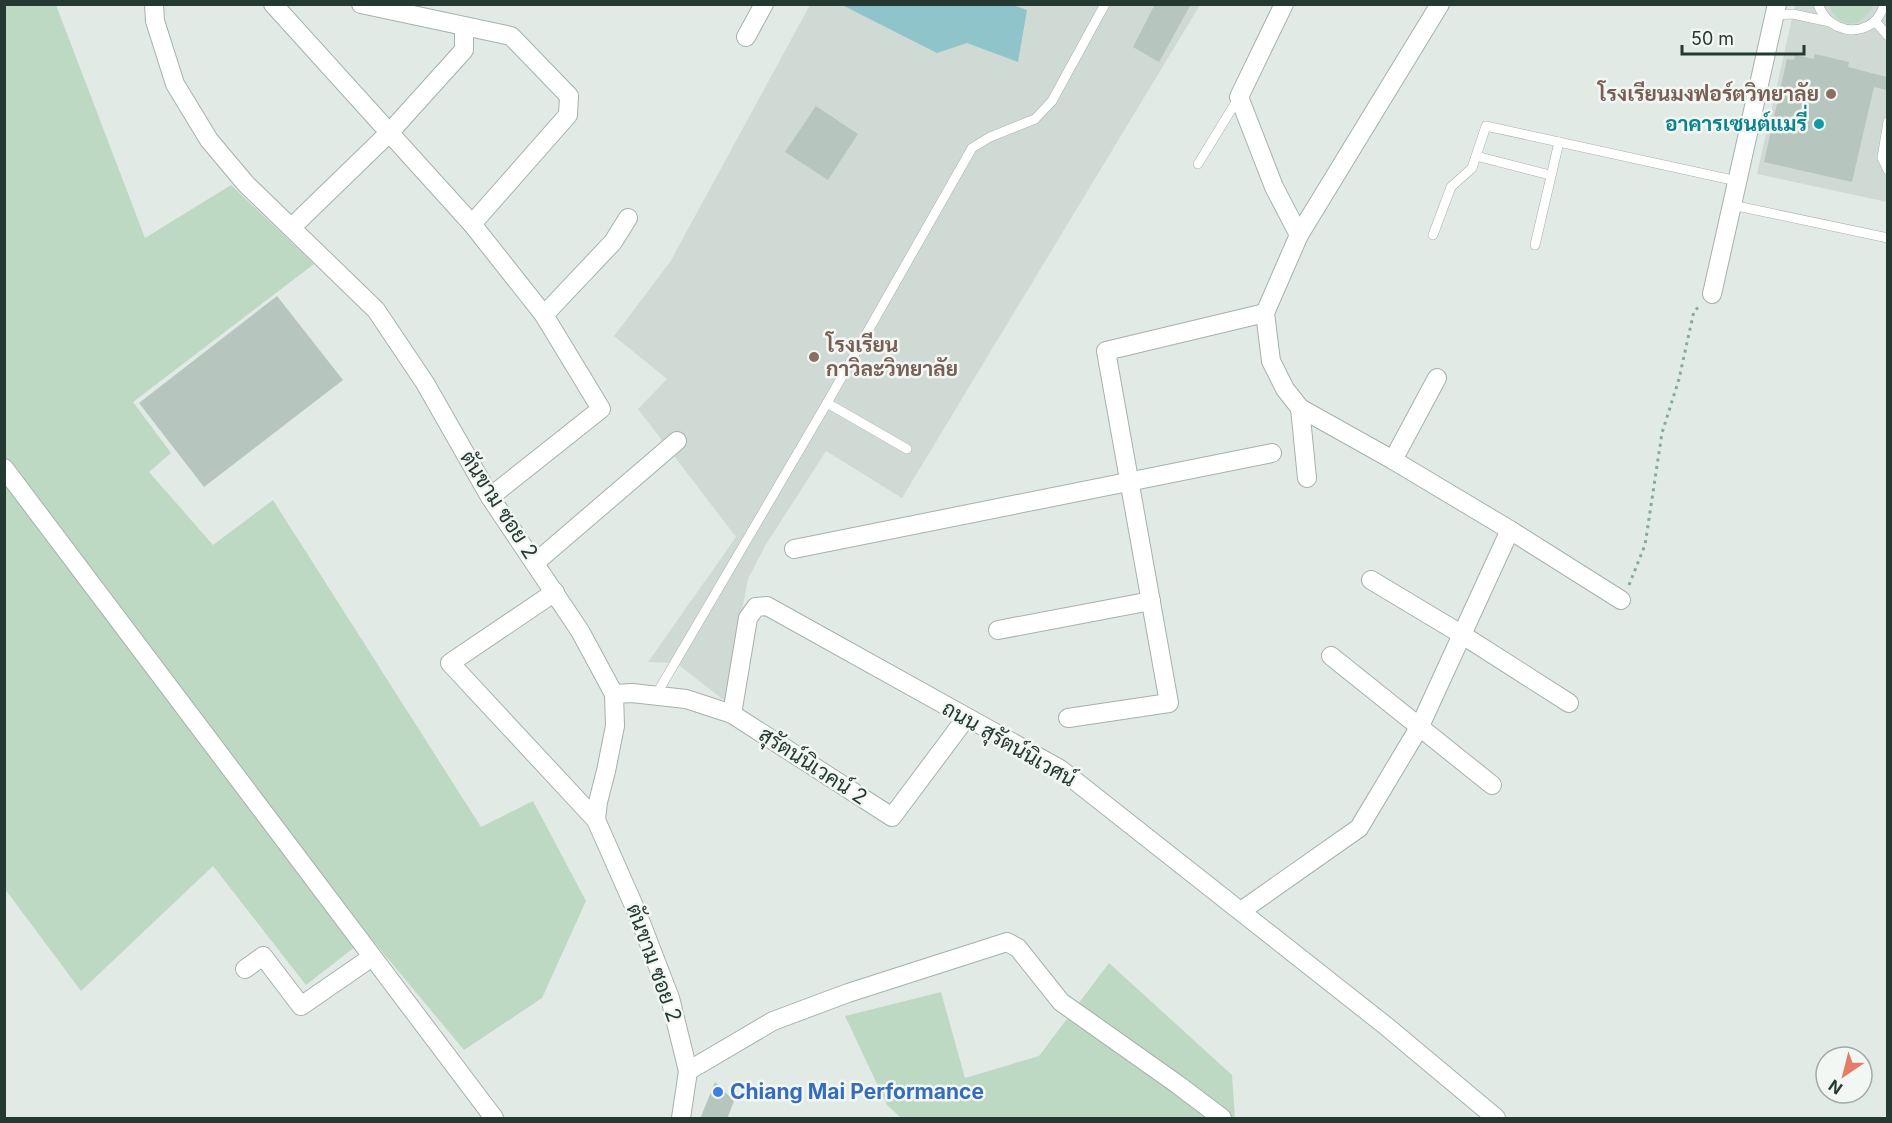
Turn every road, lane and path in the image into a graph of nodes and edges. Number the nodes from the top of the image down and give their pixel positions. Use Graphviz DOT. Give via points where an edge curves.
graph roads {
  1 [pos="154,4"];
  2 [pos="273,4"];
  3 [pos="361,4"];
  4 [pos="764,4"];
  5 [pos="1105,4"];
  6 [pos="1284,4"];
  7 [pos="1440,4"];
  8 [pos="1818,4"];
  9 [pos="1885,4"];
  10 [pos="1776,10"];
  11 [pos="1875,21"];
  12 [pos="1830,22"];
  13 [pos="464,27"];
  14 [pos="1887,36"];
  15 [pos="746,37"];
  16 [pos="1239,97"];
  17 [pos="1887,122"];
  18 [pos="390,132"];
  19 [pos="1559,142"];
  20 [pos="1476,156"];
  21 [pos="1198,164"];
  22 [pos="1887,170"];
  23 [pos="1550,176"];
  24 [pos="1737,181"];
  25 [pos="1732,205"];
  26 [pos="628,218"];
  27 [pos="472,224"];
  28 [pos="292,227"];
  29 [pos="1433,235"];
  30 [pos="1299,236"];
  31 [pos="1887,238"];
  32 [pos="1535,245"];
  33 [pos="1712,294"];
  34 [pos="1265,313"];
  35 [pos="544,315"];
  36 [pos="1437,378"];
  37 [pos="827,403"];
  38 [pos="1300,408"];
  39 [pos="677,441"];
  40 [pos="907,449"];
  41 [pos="1272,453"];
  42 [pos="1393,460"];
  43 [pos="4,468"];
  44 [pos="1307,478"];
  45 [pos="1130,481"];
  46 [pos="490,497"];
  47 [pos="1510,530"];
  48 [pos="794,549"];
  49 [pos="536,562"];
  50 [pos="1371,580"];
  51 [pos="555,592"];
  52 [pos="1151,600"];
  53 [pos="1622,600"];
  54 [pos="999,630"];
  55 [pos="1461,634"];
  56 [pos="1331,656"];
  57 [pos="614,694"];
  58 [pos="656,695"];
  59 [pos="1569,703"];
  60 [pos="732,714"];
  61 [pos="966,718"];
  62 [pos="1068,718"];
  63 [pos="1420,726"];
  64 [pos="1492,784"];
  65 [pos="596,820"];
  66 [pos="1241,911"];
  67 [pos="372,957"];
  68 [pos="245,969"];
  69 [pos="688,1071"];
  70 [pos="486,1115"];
  71 [pos="681,1119"];
  72 [pos="1222,1119"];
  73 [pos="1496,1119"];
  1 -- 28 [label="street, ตันขาม ซอย 2" via="155,21 175,84 209,140"];
  2 -- 18 [label="street"];
  3 -- 13 [label="street"];
  4 -- 15 [label="street"];
  5 -- 37 [label="lane" via="1052,101 1035,119 972,148"];
  6 -- 16 [label="street"];
  7 -- 30 [label="street"];
  8 -- 12 [label="lane"];
  9 -- 11 [label="lane"];
  10 -- 12 [label="lane"];
  10 -- 24 [label="street"];
  11 -- 12 [label="lane" via="1856,30 1842,29"];
  11 -- 14 [label="lane"];
  13 -- 18 [label="street" via="464,50"];
  13 -- 27 [label="street" via="511,36 568,96 568,116"];
  16 -- 21 [label="lane"];
  16 -- 30 [label="street" via="1274,188"];
  17 -- 22 [label="lane" via="1882,158"];
  18 -- 27 [label="street"];
  18 -- 28 [label="street"];
  19 -- 20 [label="lane" via="1486,126"];
  19 -- 23 [label="lane"];
  19 -- 24 [label="lane"];
  20 -- 23 [label="lane"];
  20 -- 29 [label="lane" via="1472,168 1450,187"];
  23 -- 32 [label="lane"];
  24 -- 25 [label="street"];
  25 -- 31 [label="lane"];
  25 -- 33 [label="street"];
  26 -- 35 [label="street" via="613,242"];
  27 -- 35 [label="street"];
  28 -- 46 [label="street, ตันขาม ซอย 2" via="376,310 425,383"];
  30 -- 34 [label="street"];
  33 -- 53 [label="path" via="1694,311 1662,432 1645,545"];
  34 -- 38 [label="street" via="1271,361"];
  34 -- 45 [label="street" via="1106,351"];
  35 -- 46 [label="street" via="602,409"];
  36 -- 42 [label="street"];
  37 -- 40 [label="lane"];
  37 -- 58 [label="lane"];
  38 -- 42 [label="street"];
  38 -- 44 [label="street"];
  39 -- 49 [label="street"];
  41 -- 45 [label="street"];
  42 -- 47 [label="street"];
  43 -- 67 [label="street"];
  45 -- 48 [label="street"];
  45 -- 52 [label="street"];
  46 -- 49 [label="street, ตันขาม ซอย 2"];
  47 -- 53 [label="street"];
  47 -- 55 [label="street"];
  49 -- 51 [label="street, ตันขาม ซอย 2"];
  50 -- 55 [label="street"];
  51 -- 57 [label="street, ตันขาม ซอย 2"];
  51 -- 65 [label="street" via="450,663"];
  52 -- 54 [label="street"];
  52 -- 62 [label="street" via="1169,703"];
  55 -- 59 [label="street"];
  55 -- 63 [label="street"];
  56 -- 63 [label="street"];
  57 -- 58 [label="street, สุรัตน์นิเวคน์ 2"];
  57 -- 65 [label="street, ตันขาม ซอย 2" via="615,726"];
  58 -- 60 [label="street, สุรัตน์นิเวคน์ 2" via="686,699"];
  60 -- 61 [label="street, สุรัตน์นิเวคน์ 2" via="892,817"];
  60 -- 61 [label="street, ถนน สุรัตน์นิเวศน์" via="748,618 756,607 767,606"];
  61 -- 66 [label="street, ถนน สุรัตน์นิเวศน์" via="1060,769"];
  63 -- 64 [label="street"];
  63 -- 66 [label="street" via="1359,828"];
  65 -- 69 [label="street, ตันขาม ซอย 2" via="670,998"];
  66 -- 73 [label="street, ถนน สุรัตน์นิเวศน์"];
  67 -- 68 [label="street" via="301,1006 262,956"];
  67 -- 70 [label="street"];
  69 -- 71 [label="street"];
  69 -- 72 [label="street" via="773,1021 1007,942 1018,948 1061,1002"];
}
